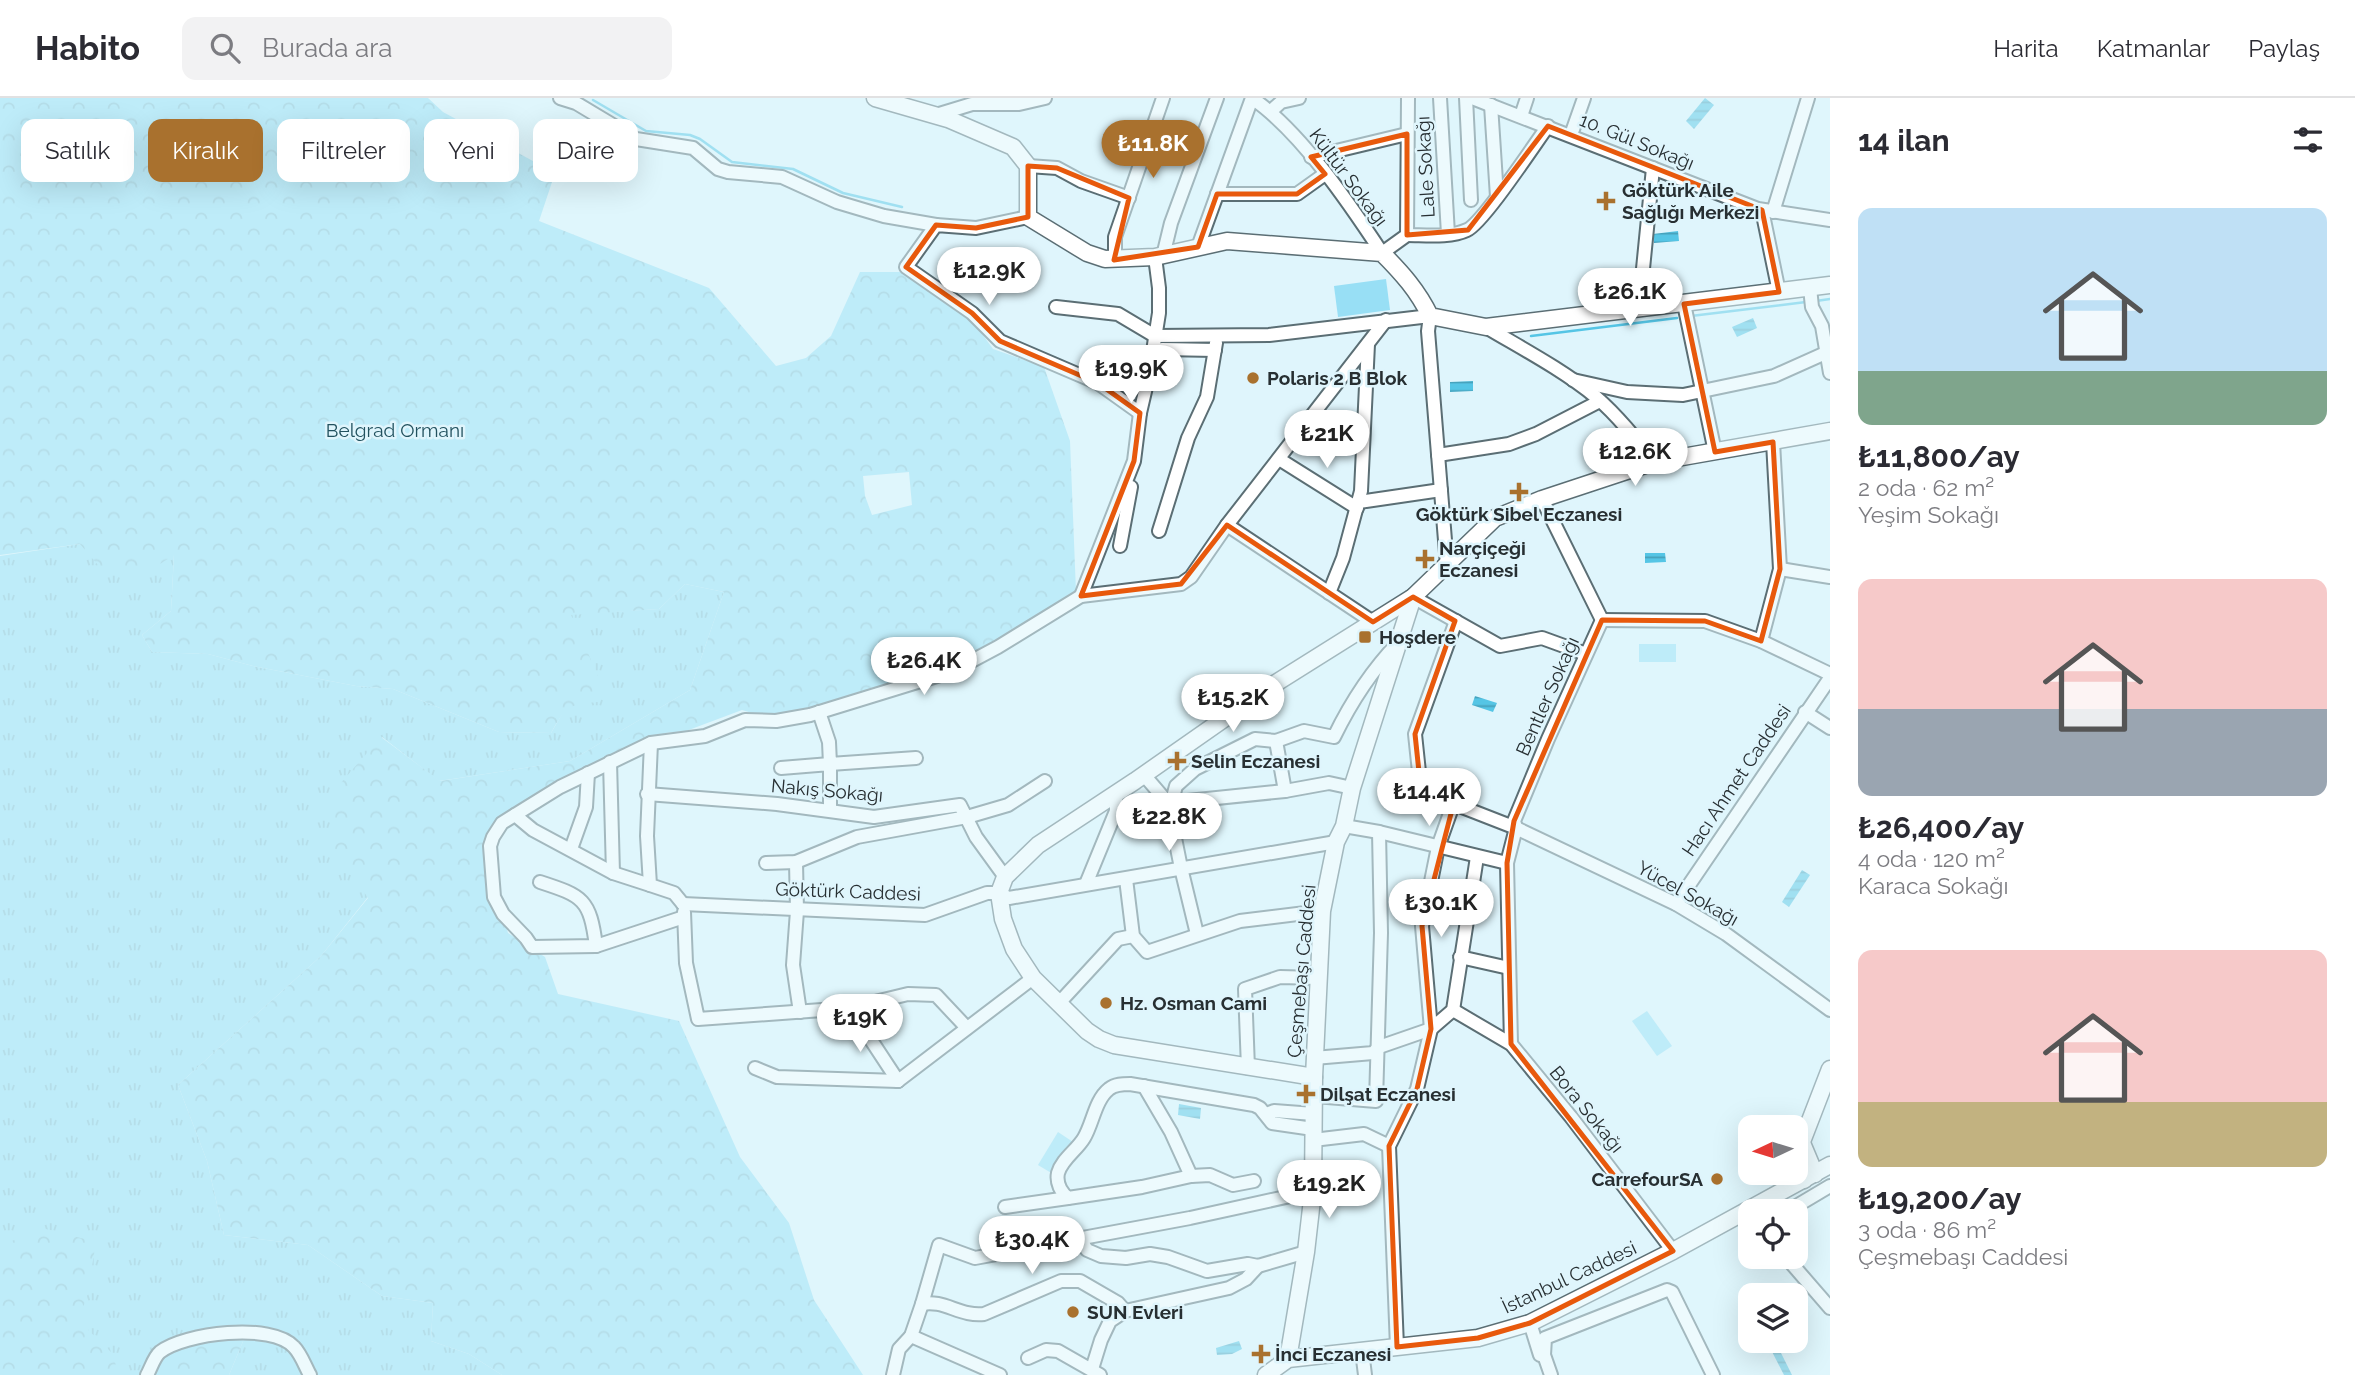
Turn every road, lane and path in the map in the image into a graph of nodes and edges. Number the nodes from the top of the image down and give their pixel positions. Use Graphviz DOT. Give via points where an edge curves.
graph roads {
  1 [pos="559,98"];
  2 [pos="875,98"];
  3 [pos="1163,98"];
  4 [pos="1217,98"];
  5 [pos="1252,98"];
  6 [pos="1408,98"];
  7 [pos="1440,98"];
  8 [pos="1527,98"];
  9 [pos="1584,98"];
  10 [pos="1808,98"];
  11 [pos="1042,99"];
  12 [pos="1292,99"];
  13 [pos="1477,100"];
  14 [pos="576,101"];
  15 [pos="1271,111"];
  16 [pos="935,116"];
  17 [pos="1521,116"];
  18 [pos="1548,126"];
  19 [pos="1407,134"];
  20 [pos="1571,135"];
  21 [pos="1311,157"];
  22 [pos="1028,166"];
  23 [pos="1653,169"];
  24 [pos="1325,174"];
  25 [pos="1217,194"];
  26 [pos="1497,197"];
  27 [pos="1129,198"];
  28 [pos="1471,200"];
  29 [pos="1768,211"];
  30 [pos="1028,217"];
  31 [pos="1830,220"];
  32 [pos="936,225"];
  33 [pos="1448,234"];
  34 [pos="1407,235"];
  35 [pos="1198,247"];
  36 [pos="1382,253"];
  37 [pos="1159,256"];
  38 [pos="1115,260"];
  39 [pos="1830,285"];
  40 [pos="1779,292"];
  41 [pos="1811,298"];
  42 [pos="1684,303"];
  43 [pos="1056,307"];
  44 [pos="1639,309"];
  45 [pos="1430,316"];
  46 [pos="1386,320"];
  47 [pos="1486,327"];
  48 [pos="1156,336"];
  49 [pos="1216,343"];
  50 [pos="1368,344"];
  51 [pos="1829,351"];
  52 [pos="1830,373"];
  53 [pos="1573,380"];
  54 [pos="1703,392"];
  55 [pos="1600,401"];
  56 [pos="1140,413"];
  57 [pos="1830,431"];
  58 [pos="1773,442"];
  59 [pos="1715,452"];
  60 [pos="1438,455"];
  61 [pos="1279,459"];
  62 [pos="1654,462"];
  63 [pos="1441,490"];
  64 [pos="1542,499"];
  65 [pos="1358,505"];
  66 [pos="1227,525"];
  67 [pos="1158,531"];
  68 [pos="1119,546"];
  69 [pos="1447,565"];
  70 [pos="1780,569"];
  71 [pos="1830,577"];
  72 [pos="1329,593"];
  73 [pos="1081,596"];
  74 [pos="1413,597"];
  75 [pos="1602,620"];
  76 [pos="1456,621"];
  77 [pos="1373,622"];
  78 [pos="1761,641"];
  79 [pos="1399,642"];
  80 [pos="1586,654"];
  81 [pos="1830,676"];
  82 [pos="819,712"];
  83 [pos="1805,712"];
  84 [pos="1830,728"];
  85 [pos="1276,741"];
  86 [pos="651,743"];
  87 [pos="916,758"];
  88 [pos="610,762"];
  89 [pos="830,764"];
  90 [pos="782,768"];
  91 [pos="587,773"];
  92 [pos="1144,775"];
  93 [pos="1045,780"];
  94 [pos="1352,788"];
  95 [pos="1285,791"];
  96 [pos="1116,793"];
  97 [pos="647,794"];
  98 [pos="1170,802"];
  99 [pos="1454,803"];
  100 [pos="830,810"];
  101 [pos="514,815"];
  102 [pos="967,817"];
  103 [pos="1344,826"];
  104 [pos="1516,828"];
  105 [pos="1378,832"];
  106 [pos="1336,842"];
  107 [pos="1438,847"];
  108 [pos="571,849"];
  109 [pos="1477,857"];
  110 [pos="796,862"];
  111 [pos="766,863"];
  112 [pos="1507,863"];
  113 [pos="1181,868"];
  114 [pos="613,873"];
  115 [pos="1005,877"];
  116 [pos="1126,878"];
  117 [pos="540,882"];
  118 [pos="1086,884"];
  119 [pos="650,885"];
  120 [pos="999,893"];
  121 [pos="1676,904"];
  122 [pos="684,911"];
  123 [pos="797,911"];
  124 [pos="1322,911"];
  125 [pos="1197,934"];
  126 [pos="1133,936"];
  127 [pos="596,946"];
  128 [pos="1460,957"];
  129 [pos="1509,968"];
  130 [pos="1032,978"];
  131 [pos="1318,978"];
  132 [pos="1060,1002"];
  133 [pos="850,1008"];
  134 [pos="1453,1010"];
  135 [pos="1830,1010"];
  136 [pos="800,1012"];
  137 [pos="967,1028"];
  138 [pos="1432,1028"];
  139 [pos="1511,1044"];
  140 [pos="1379,1047"];
  141 [pos="1314,1058"];
  142 [pos="755,1068"];
  143 [pos="1248,1068"];
  144 [pos="1830,1069"];
  145 [pos="1314,1077"];
  146 [pos="898,1081"];
  147 [pos="1144,1086"];
  148 [pos="1315,1096"];
  149 [pos="1313,1128"];
  150 [pos="1808,1138"];
  151 [pos="1389,1146"];
  152 [pos="1808,1148"];
  153 [pos="1830,1156"];
  154 [pos="1817,1173"];
  155 [pos="1191,1175"];
  156 [pos="1254,1181"];
  157 [pos="1830,1185"];
  158 [pos="1313,1191"];
  159 [pos="1068,1198"];
  160 [pos="1807,1199"];
  161 [pos="1005,1207"];
  162 [pos="1080,1239"];
  163 [pos="1673,1251"];
  164 [pos="1306,1252"];
  165 [pos="1258,1266"];
  166 [pos="1796,1269"];
  167 [pos="922,1304"];
  168 [pos="1559,1308"];
  169 [pos="1830,1308"];
  170 [pos="1125,1311"];
  171 [pos="1530,1323"];
  172 [pos="1568,1328"];
  173 [pos="911,1336"];
  174 [pos="1397,1347"];
  175 [pos="1362,1351"];
  176 [pos="1027,1358"];
  177 [pos="1288,1359"];
  178 [pos="1096,1372"];
  179 [pos="147,1375"];
  180 [pos="310,1375"];
  181 [pos="893,1375"];
  182 [pos="1000,1375"];
  183 [pos="1265,1375"];
  184 [pos="1365,1375"];
  185 [pos="1549,1375"];
  186 [pos="1713,1375"];
  1 -- 14 [label="street"];
  2 -- 16 [label="main road"];
  3 -- 27 [label="street"];
  4 -- 37 [label="street"];
  5 -- 15 [label="street, Kültür Sokağı"];
  5 -- 25 [label="street"];
  6 -- 19 [label="street"];
  7 -- 33 [label="street, Lale Sokağı"];
  8 -- 17 [label="street"];
  9 -- 20 [label="street"];
  10 -- 29 [label="street"];
  11 -- 16 [label="street" via="972,104"];
  12 -- 15 [label="street"];
  13 -- 17 [label="street, 10. Gül Sokağı"];
  13 -- 26 [label="street"];
  13 -- 28 [label="street"];
  14 -- 32 [label="street" via="636,139 693,148 718,169 782,177 837,202"];
  15 -- 21 [label="street, Kültür Sokağı"];
  16 -- 22 [label="main road" via="1013,147"];
  17 -- 18 [label="street, 10. Gül Sokağı"];
  18 -- 20 [label="street, 10. Gül Sokağı"];
  18 -- 26 [label="street"];
  19 -- 21 [label="street"];
  19 -- 34 [label="street"];
  20 -- 23 [label="street, 10. Gül Sokağı"];
  21 -- 24 [label="street, Kültür Sokağı"];
  22 -- 27 [label="street" via="1057,168"];
  22 -- 30 [label="main road"];
  23 -- 29 [label="street, 10. Gül Sokağı"];
  23 -- 44 [label="street"];
  24 -- 25 [label="street" via="1297,194"];
  24 -- 36 [label="street, Kültür Sokağı"];
  25 -- 35 [label="street"];
  26 -- 33 [label="street" via="1468,230"];
  27 -- 38 [label="street" via="1115,237"];
  29 -- 31 [label="street, 10. Gül Sokağı"];
  29 -- 40 [label="street"];
  30 -- 32 [label="street" via="976,228"];
  30 -- 38 [label="main road" via="1087,253"];
  32 -- 56 [label="street" via="906,267 972,313 1000,341 1098,383"];
  33 -- 34 [label="street"];
  34 -- 36 [label="street"];
  35 -- 36 [label="main road" via="1227,241"];
  35 -- 37 [label="main road"];
  36 -- 45 [label="main road" via="1407,278"];
  37 -- 38 [label="main road"];
  37 -- 48 [label="street"];
  39 -- 41 [label="main road"];
  40 -- 41 [label="main road"];
  40 -- 42 [label="main road"];
  41 -- 51 [label="street"];
  42 -- 44 [label="main road"];
  42 -- 54 [label="street"];
  43 -- 48 [label="street" via="1118,314"];
  44 -- 47 [label="main road"];
  45 -- 46 [label="street"];
  45 -- 47 [label="main road"];
  45 -- 60 [label="street"];
  46 -- 49 [label="street"];
  46 -- 50 [label="street"];
  47 -- 53 [label="street"];
  48 -- 49 [label="street"];
  48 -- 56 [label="street"];
  49 -- 67 [label="street" via="1207,397 1188,438"];
  49 -- 68 [label="street" via="1159,351"];
  50 -- 61 [label="street"];
  50 -- 65 [label="street"];
  51 -- 52 [label="street"];
  51 -- 54 [label="street" via="1774,376"];
  53 -- 54 [label="street" via="1627,392"];
  53 -- 55 [label="street"];
  54 -- 59 [label="street"];
  55 -- 60 [label="street" via="1509,444"];
  55 -- 62 [label="street"];
  56 -- 73 [label="street" via="1134,461"];
  57 -- 58 [label="main road"];
  58 -- 59 [label="main road"];
  58 -- 70 [label="street"];
  59 -- 62 [label="main road"];
  60 -- 63 [label="street"];
  61 -- 65 [label="street"];
  61 -- 66 [label="street"];
  62 -- 64 [label="main road"];
  63 -- 65 [label="street"];
  63 -- 69 [label="street"];
  64 -- 69 [label="main road" via="1494,518"];
  64 -- 75 [label="street"];
  65 -- 72 [label="street"];
  66 -- 72 [label="street"];
  66 -- 73 [label="street" via="1191,578 1181,584"];
  69 -- 74 [label="main road"];
  70 -- 71 [label="street"];
  70 -- 78 [label="street"];
  72 -- 77 [label="street"];
  73 -- 82 [label="street" via="953,671"];
  74 -- 76 [label="street"];
  74 -- 77 [label="main road"];
  74 -- 79 [label="main road, Çeşmebaşı Caddesi"];
  75 -- 78 [label="street" via="1705,621"];
  75 -- 80 [label="street, Bentler Sokağı"];
  76 -- 80 [label="street" via="1500,646 1542,638"];
  76 -- 99 [label="street, Yücel Sokağı" via="1415,734 1421,791"];
  77 -- 92 [label="main road"];
  78 -- 81 [label="street"];
  79 -- 85 [label="street" via="1379,662 1334,737 1304,731"];
  79 -- 94 [label="main road, Çeşmebaşı Caddesi"];
  80 -- 104 [label="street, Bentler Sokağı" via="1514,821"];
  81 -- 83 [label="street, Hacı Ahmet Caddesi"];
  82 -- 86 [label="street" via="776,721 745,720 705,736"];
  82 -- 89 [label="street"];
  83 -- 84 [label="street"];
  83 -- 121 [label="street, Hacı Ahmet Caddesi"];
  85 -- 95 [label="street"];
  85 -- 98 [label="street" via="1255,739 1195,769 1176,786"];
  86 -- 88 [label="street"];
  86 -- 97 [label="street"];
  87 -- 89 [label="street"];
  88 -- 91 [label="street"];
  88 -- 114 [label="street"];
  89 -- 90 [label="street"];
  89 -- 100 [label="street"];
  91 -- 101 [label="street"];
  91 -- 108 [label="street" via="586,807"];
  92 -- 96 [label="main road"];
  92 -- 98 [label="street"];
  93 -- 102 [label="street" via="1008,805"];
  94 -- 95 [label="street" via="1329,783"];
  94 -- 103 [label="main road, Çeşmebaşı Caddesi"];
  95 -- 98 [label="street"];
  96 -- 115 [label="main road" via="1038,845"];
  96 -- 118 [label="street" via="1116,811"];
  97 -- 100 [label="street, Nakış Sokağı"];
  97 -- 119 [label="street"];
  98 -- 113 [label="street"];
  99 -- 104 [label="street, Yücel Sokağı"];
  99 -- 107 [label="street"];
  100 -- 102 [label="street, Nakış Sokağı" via="874,817 960,805"];
  101 -- 108 [label="street"];
  101 -- 127 [label="street" via="502,823 490,846 492,887 499,907 532,947"];
  102 -- 110 [label="street" via="857,837"];
  102 -- 115 [label="street"];
  103 -- 105 [label="street"];
  103 -- 106 [label="main road, Çeşmebaşı Caddesi"];
  104 -- 112 [label="street, Bentler Sokağı"];
  104 -- 121 [label="street, Yücel Sokağı"];
  105 -- 107 [label="street"];
  105 -- 140 [label="street"];
  106 -- 113 [label="street, Göktürk Caddesi"];
  106 -- 124 [label="main road, Çeşmebaşı Caddesi"];
  107 -- 109 [label="street"];
  107 -- 138 [label="street" via="1422,926"];
  108 -- 114 [label="street"];
  109 -- 112 [label="street"];
  109 -- 128 [label="street"];
  110 -- 111 [label="street"];
  110 -- 123 [label="street"];
  112 -- 129 [label="street, Bentler Sokağı"];
  113 -- 116 [label="street, Göktürk Caddesi"];
  113 -- 125 [label="street"];
  114 -- 119 [label="street"];
  115 -- 120 [label="main road"];
  116 -- 118 [label="street, Göktürk Caddesi"];
  116 -- 126 [label="street"];
  117 -- 127 [label="street" via="574,893 592,915"];
  118 -- 120 [label="street, Göktürk Caddesi" via="1009,898"];
  119 -- 122 [label="street" via="674,893"];
  120 -- 123 [label="street, Göktürk Caddesi" via="926,915"];
  120 -- 130 [label="main road" via="1014,950"];
  121 -- 135 [label="street, Yücel Sokağı" via="1726,934"];
  122 -- 123 [label="street, Göktürk Caddesi"];
  122 -- 127 [label="street"];
  122 -- 136 [label="street" via="686,962 698,1019"];
  123 -- 136 [label="street" via="793,965"];
  124 -- 125 [label="street" via="1240,921"];
  124 -- 131 [label="main road, Çeşmebaşı Caddesi"];
  125 -- 126 [label="street" via="1146,952"];
  126 -- 132 [label="street" via="1118,939"];
  128 -- 129 [label="street"];
  128 -- 134 [label="street"];
  129 -- 139 [label="street, Bentler Sokağı"];
  130 -- 132 [label="main road"];
  130 -- 137 [label="street"];
  131 -- 141 [label="main road, Çeşmebaşı Caddesi"];
  131 -- 143 [label="street" via="1280,977 1245,989"];
  132 -- 143 [label="main road" via="1087,1031 1114,1045"];
  133 -- 136 [label="street"];
  133 -- 137 [label="street" via="908,994 936,995"];
  133 -- 146 [label="street"];
  134 -- 138 [label="street"];
  134 -- 139 [label="street, Bora Sokağı"];
  137 -- 146 [label="street"];
  138 -- 140 [label="street"];
  138 -- 151 [label="street" via="1417,1089"];
  139 -- 163 [label="street, Bora Sokağı"];
  140 -- 141 [label="street" via="1373,1053"];
  140 -- 148 [label="street" via="1376,1101"];
  141 -- 145 [label="main road, Çeşmebaşı Caddesi"];
  142 -- 146 [label="street" via="777,1077"];
  143 -- 145 [label="main road"];
  144 -- 150 [label="main road"];
  145 -- 148 [label="main road, Çeşmebaşı Caddesi"];
  147 -- 149 [label="street" via="1254,1105 1272,1123"];
  147 -- 155 [label="street"];
  147 -- 159 [label="street" via="1117,1084 1107,1090 1084,1139 1058,1173 1061,1190"];
  148 -- 149 [label="main road, Çeşmebaşı Caddesi"];
  149 -- 151 [label="street" via="1364,1134"];
  149 -- 158 [label="main road, Çeşmebaşı Caddesi"];
  151 -- 174 [label="street"];
  152 -- 153 [label="main road"];
  154 -- 163 [label="main road, İstanbul Caddesi"];
  155 -- 156 [label="street" via="1210,1175 1233,1185"];
  155 -- 159 [label="street"];
  157 -- 160 [label="street"];
  158 -- 162 [label="street"];
  158 -- 164 [label="main road, Çeşmebaşı Caddesi"];
  159 -- 161 [label="street"];
  162 -- 165 [label="street" via="1087,1250 1101,1256 1150,1254 1207,1271"];
  162 -- 167 [label="street" via="975,1258 939,1245"];
  163 -- 168 [label="main road, İstanbul Caddesi"];
  164 -- 165 [label="street"];
  164 -- 177 [label="main road, Çeşmebaşı Caddesi"];
  165 -- 170 [label="street" via="1229,1289"];
  166 -- 169 [label="street"];
  167 -- 170 [label="street" via="930,1302 970,1316 984,1314 1060,1282 1080,1281"];
  167 -- 173 [label="street"];
  168 -- 171 [label="main road, İstanbul Caddesi"];
  168 -- 172 [label="street"];
  170 -- 178 [label="street" via="1110,1321 1101,1340"];
  171 -- 174 [label="main road, İstanbul Caddesi" via="1478,1338"];
  171 -- 185 [label="street"];
  172 -- 185 [label="street" via="1543,1342"];
  172 -- 186 [label="street" via="1661,1291 1672,1292"];
  173 -- 181 [label="street" via="899,1349"];
  173 -- 182 [label="street"];
  174 -- 175 [label="main road, İstanbul Caddesi"];
  175 -- 177 [label="main road, İstanbul Caddesi"];
  175 -- 184 [label="street"];
  176 -- 178 [label="street" via="1046,1350 1058,1351"];
  177 -- 183 [label="main road, İstanbul Caddesi"];
  179 -- 180 [label="street" via="158,1353 176,1342 237,1331 273,1335 293,1346"];
}
